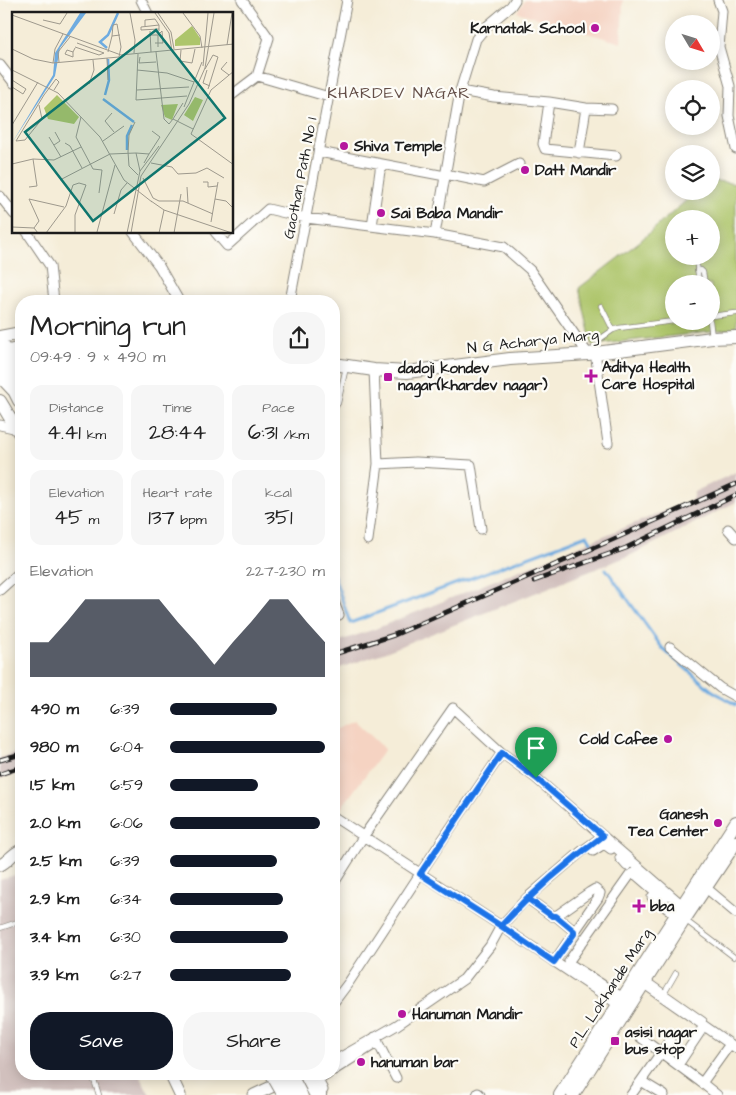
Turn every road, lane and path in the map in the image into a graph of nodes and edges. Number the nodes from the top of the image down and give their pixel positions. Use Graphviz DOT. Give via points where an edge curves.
graph roads {
  1 [pos="141,0"];
  2 [pos="242,0"];
  3 [pos="347,0"];
  4 [pos="718,0"];
  5 [pos="513,3"];
  6 [pos="147,12"];
  7 [pos="0,65"];
  8 [pos="257,76"];
  9 [pos="12,80"];
  10 [pos="460,91"];
  11 [pos="234,93"];
  12 [pos="329,98"];
  13 [pos="549,102"];
  14 [pos="586,108"];
  15 [pos="612,109"];
  16 [pos="736,149"];
  17 [pos="319,152"];
  18 [pos="578,153"];
  19 [pos="616,156"];
  20 [pos="381,164"];
  21 [pos="519,164"];
  22 [pos="448,176"];
  23 [pos="0,196"];
  24 [pos="12,211"];
  25 [pos="306,218"];
  26 [pos="372,226"];
  27 [pos="28,234"];
  28 [pos="134,234"];
  29 [pos="217,234"];
  30 [pos="435,234"];
  31 [pos="697,265"];
  32 [pos="697,270"];
  33 [pos="697,275"];
  34 [pos="703,275"];
  35 [pos="53,295"];
  36 [pos="176,295"];
  37 [pos="291,295"];
  38 [pos="601,306"];
  39 [pos="736,313"];
  40 [pos="720,315"];
  41 [pos="665,322"];
  42 [pos="613,330"];
  43 [pos="711,330"];
  44 [pos="15,335"];
  45 [pos="0,337"];
  46 [pos="736,337"];
  47 [pos="712,338"];
  48 [pos="15,349"];
  49 [pos="593,349"];
  50 [pos="2,351"];
  51 [pos="15,363"];
  52 [pos="340,365"];
  53 [pos="374,370"];
  54 [pos="0,373"];
  55 [pos="15,374"];
  56 [pos="15,389"];
  57 [pos="0,401"];
  58 [pos="0,425"];
  59 [pos="15,426"];
  60 [pos="15,431"];
  61 [pos="608,444"];
  62 [pos="378,464"];
  63 [pos="481,529"];
  64 [pos="728,529"];
  65 [pos="736,538"];
  66 [pos="368,540"];
  67 [pos="15,576"];
  68 [pos="0,590"];
  69 [pos="670,647"];
  70 [pos="736,697"];
  71 [pos="502,753"];
  72 [pos="340,821"];
  73 [pos="736,822"];
  74 [pos="603,836"];
  75 [pos="363,837"];
  76 [pos="736,842"];
  77 [pos="593,851"];
  78 [pos="15,853"];
  79 [pos="622,856"];
  80 [pos="3,859"];
  81 [pos="627,866"];
  82 [pos="340,873"];
  83 [pos="420,874"];
  84 [pos="705,887"];
  85 [pos="527,898"];
  86 [pos="652,898"];
  87 [pos="572,904"];
  88 [pos="661,904"];
  89 [pos="680,913"];
  90 [pos="736,914"];
  91 [pos="556,916"];
  92 [pos="586,917"];
  93 [pos="15,923"];
  94 [pos="501,926"];
  95 [pos="0,928"];
  96 [pos="574,934"];
  97 [pos="734,956"];
  98 [pos="554,962"];
  99 [pos="676,973"];
  100 [pos="645,981"];
  101 [pos="665,992"];
  102 [pos="340,994"];
  103 [pos="622,1004"];
  104 [pos="704,1023"];
  105 [pos="640,1037"];
  106 [pos="376,1039"];
  107 [pos="670,1040"];
  108 [pos="733,1046"];
  109 [pos="661,1052"];
  110 [pos="340,1058"];
  111 [pos="678,1065"];
  112 [pos="340,1066"];
  113 [pos="396,1078"];
  114 [pos="94,1080"];
  115 [pos="173,1080"];
  116 [pos="291,1080"];
  117 [pos="307,1080"];
  118 [pos="307,1080"];
  119 [pos="313,1080"];
  120 [pos="641,1081"];
  121 [pos="702,1083"];
  122 [pos="277,1086"];
  123 [pos="566,1094"];
  124 [pos="99,1095"];
  125 [pos="180,1095"];
  126 [pos="254,1095"];
  127 [pos="299,1095"];
  128 [pos="326,1095"];
  129 [pos="631,1095"];
  130 [pos="664,1095"];
  131 [pos="716,1095"];
  1 -- 6 [label="street"];
  2 -- 8 [label="street" via="269,38"];
  3 -- 12 [label="street, Gaothan Path No 1"];
  4 -- 16 [label="street" via="722,11 719,47 730,86 729,116"];
  5 -- 10 [label="street" via="476,39"];
  7 -- 9 [label="street"];
  8 -- 11 [label="street"];
  8 -- 12 [label="street"];
  10 -- 13 [label="street"];
  10 -- 22 [label="street"];
  12 -- 17 [label="street, Gaothan Path No 1"];
  13 -- 14 [label="street"];
  13 -- 18 [label="street" via="544,147"];
  14 -- 15 [label="street"];
  14 -- 18 [label="street"];
  17 -- 20 [label="street"];
  17 -- 25 [label="street, Gaothan Path No 1"];
  18 -- 19 [label="street"];
  20 -- 22 [label="street"];
  20 -- 26 [label="street"];
  21 -- 22 [label="street" via="484,182"];
  22 -- 30 [label="street"];
  23 -- 24 [label="street"];
  25 -- 26 [label="street"];
  25 -- 29 [label="street" via="268,209 227,246"];
  25 -- 37 [label="street, Gaothan Path No 1"];
  26 -- 30 [label="street"];
  27 -- 35 [label="street" via="50,266"];
  28 -- 36 [label="street" via="159,266"];
  30 -- 49 [label="street" via="504,247 530,270"];
  31 -- 32 [label="lane"];
  32 -- 33 [label="lane"];
  32 -- 34 [label="lane"];
  38 -- 42 [label="lane"];
  39 -- 40 [label="lane"];
  41 -- 42 [label="lane"];
  42 -- 49 [label="lane"];
  43 -- 47 [label="lane"];
  44 -- 45 [label="main road"];
  46 -- 47 [label="main road, N G Acharya Marg"];
  47 -- 49 [label="main road, N G Acharya Marg"];
  48 -- 50 [label="main road"];
  49 -- 53 [label="main road, N G Acharya Marg" via="408,372"];
  49 -- 61 [label="street"];
  50 -- 51 [label="main road"];
  50 -- 55 [label="highway"];
  52 -- 53 [label="main road, N G Acharya Marg"];
  53 -- 62 [label="street"];
  54 -- 56 [label="highway"];
  57 -- 59 [label="main road"];
  58 -- 60 [label="street"];
  62 -- 63 [label="street" via="471,465"];
  62 -- 66 [label="street"];
  64 -- 65 [label="street"];
  67 -- 68 [label="street"];
  69 -- 70 [label="street"];
  71 -- 74 [label="street"];
  71 -- 75 [label="street" via="453,708"];
  71 -- 83 [label="street"];
  72 -- 75 [label="street"];
  73 -- 89 [label="main road, P.L. Lokhande Marg"];
  74 -- 79 [label="street"];
  74 -- 85 [label="street"];
  75 -- 82 [label="street"];
  75 -- 83 [label="street"];
  76 -- 84 [label="main road, P.L. Lokhande Marg"];
  77 -- 79 [label="street" via="604,844"];
  78 -- 80 [label="street"];
  79 -- 81 [label="street"];
  79 -- 89 [label="street"];
  83 -- 94 [label="street"];
  83 -- 102 [label="street"];
  84 -- 89 [label="main road, P.L. Lokhande Marg"];
  84 -- 90 [label="street"];
  85 -- 91 [label="street"];
  85 -- 94 [label="street"];
  86 -- 88 [label="street"];
  87 -- 91 [label="street"];
  87 -- 92 [label="street"];
  87 -- 92 [label="street" via="595,888 598,890 598,898"];
  88 -- 89 [label="street"];
  88 -- 103 [label="street" via="663,898 634,873 630,875 569,961"];
  89 -- 97 [label="lane"];
  89 -- 100 [label="main road, P.L. Lokhande Marg"];
  89 -- 103 [label="main road, P.L. Lokhande Marg"];
  91 -- 96 [label="street"];
  92 -- 96 [label="street"];
  93 -- 95 [label="lane"];
  94 -- 98 [label="street"];
  94 -- 106 [label="street" via="464,979"];
  96 -- 98 [label="street"];
  98 -- 103 [label="street"];
  99 -- 101 [label="lane"];
  100 -- 101 [label="lane"];
  100 -- 103 [label="main road, P.L. Lokhande Marg"];
  100 -- 104 [label="street"];
  101 -- 104 [label="lane"];
  103 -- 123 [label="main road, P.L. Lokhande Marg"];
  104 -- 108 [label="street"];
  104 -- 111 [label="street"];
  105 -- 109 [label="street"];
  106 -- 110 [label="street"];
  106 -- 112 [label="street"];
  106 -- 113 [label="street"];
  107 -- 109 [label="street"];
  108 -- 121 [label="street"];
  109 -- 111 [label="street"];
  109 -- 120 [label="street"];
  111 -- 121 [label="street"];
  114 -- 124 [label="lane"];
  115 -- 125 [label="street"];
  116 -- 127 [label="highway, bridge"];
  117 -- 122 [label="street"];
  118 -- 122 [label="street"];
  119 -- 128 [label="street"];
  120 -- 129 [label="street"];
  120 -- 130 [label="street"];
  121 -- 131 [label="street"];
  122 -- 126 [label="street"];
}
